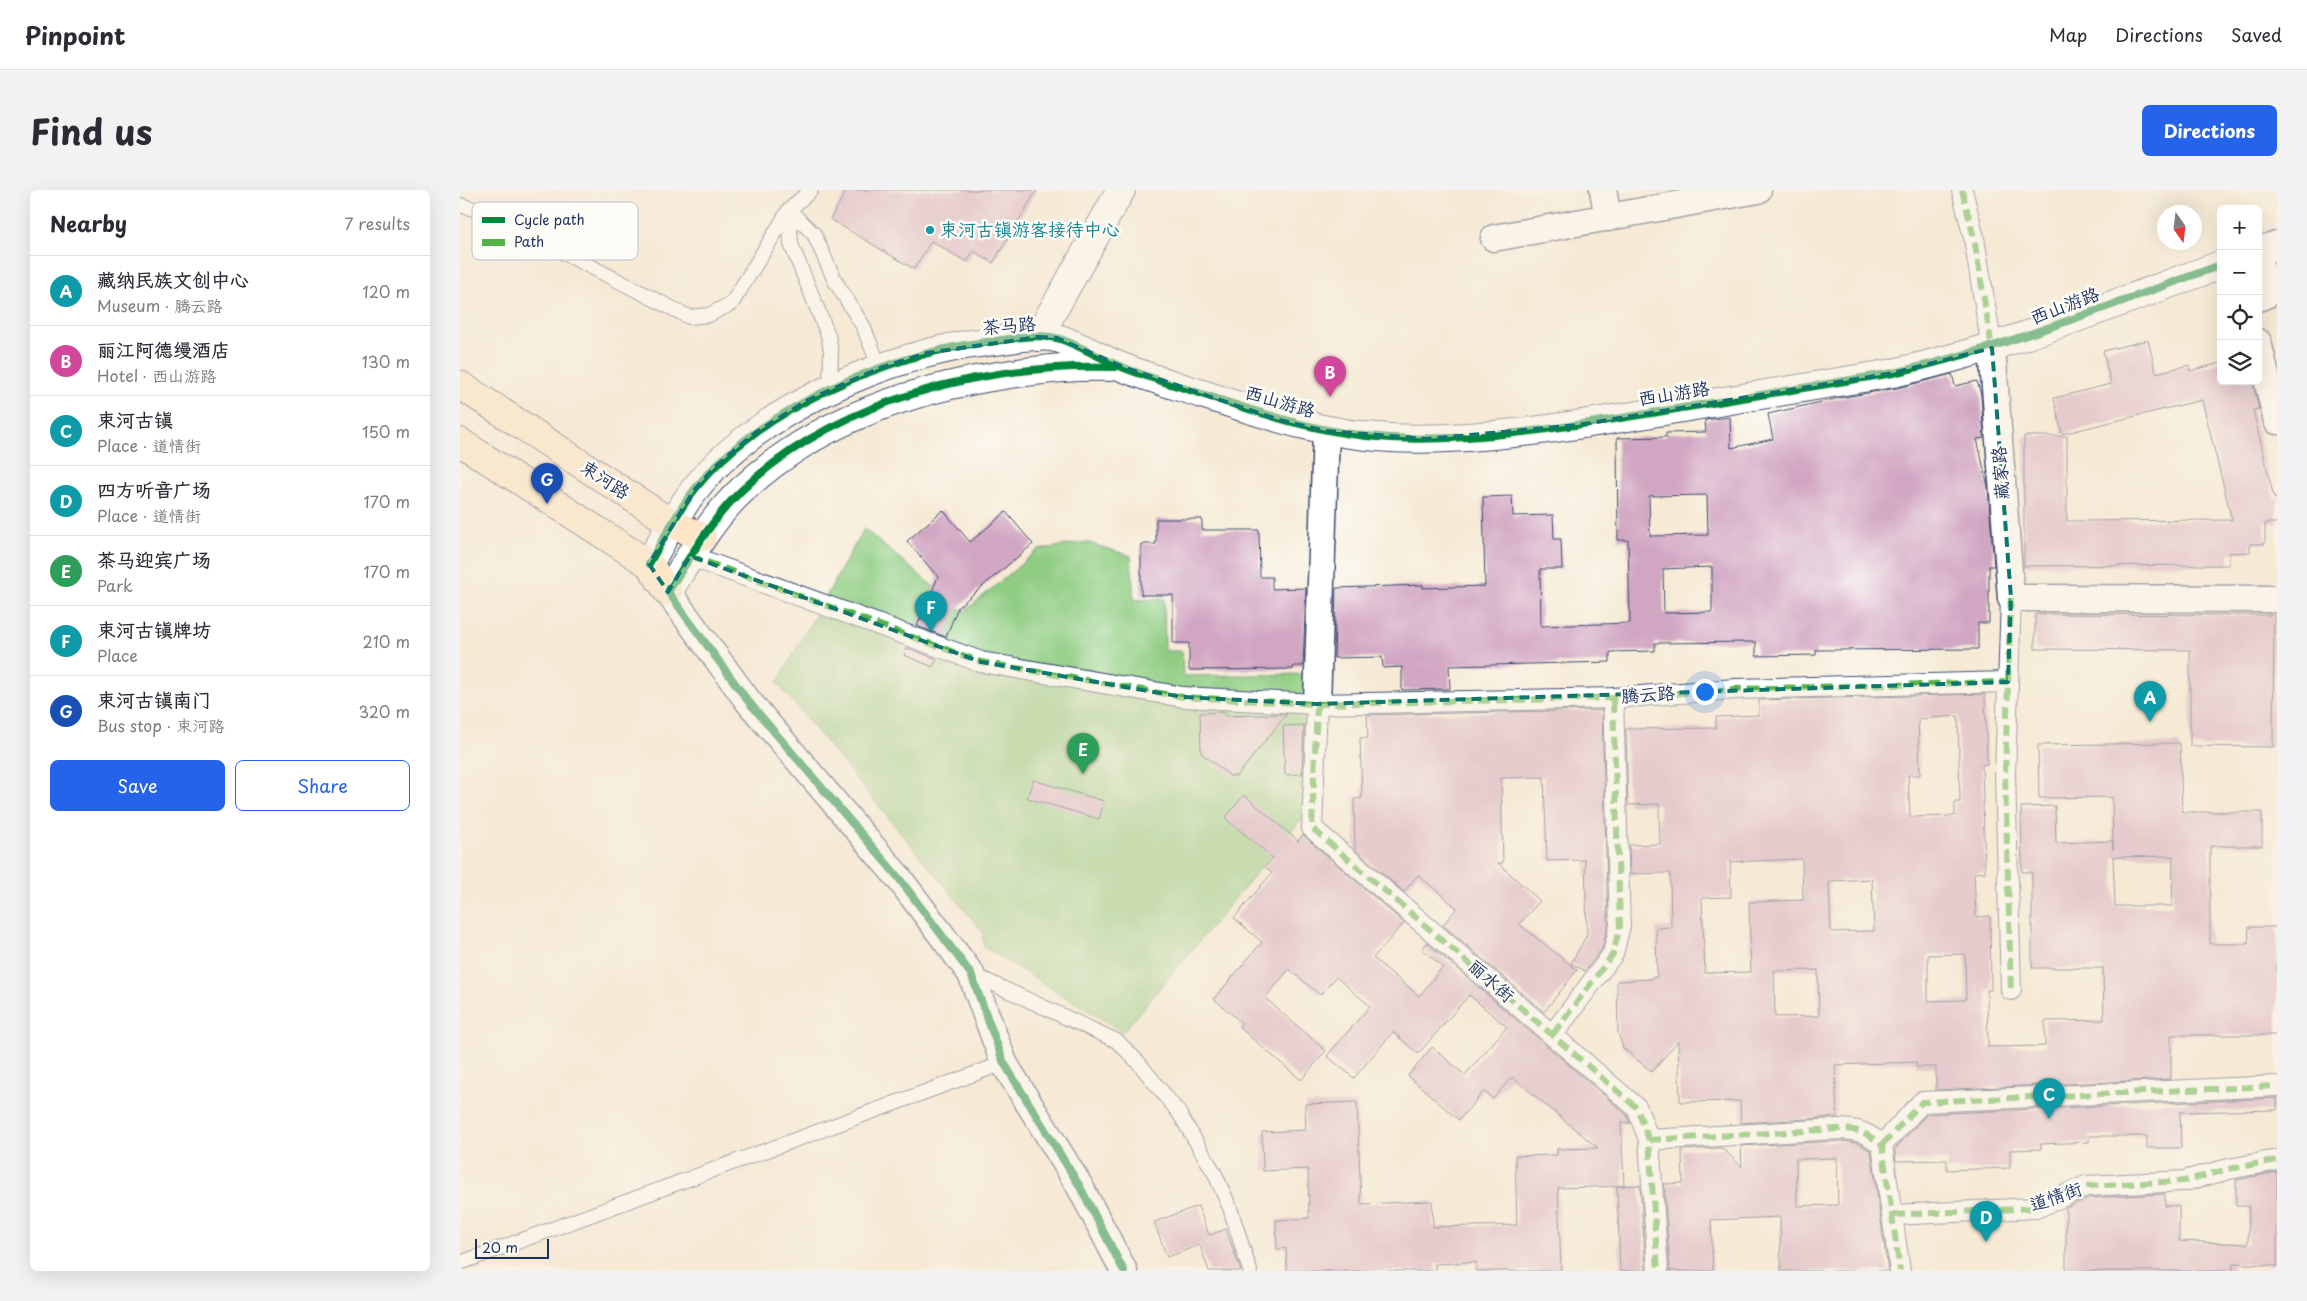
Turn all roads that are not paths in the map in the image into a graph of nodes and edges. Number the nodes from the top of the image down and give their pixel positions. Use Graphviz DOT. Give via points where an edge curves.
graph roads {
  1 [pos="811,190"];
  2 [pos="1121,190"];
  3 [pos="1603,190"];
  4 [pos="1758,190"];
  5 [pos="1962,190"];
  6 [pos="789,210"];
  7 [pos="1608,218"];
  8 [pos="1494,238"];
  9 [pos="2277,245"];
  10 [pos="2261,250"];
  11 [pos="578,260"];
  12 [pos="2217,266"];
  13 [pos="2262,272"];
  14 [pos="2262,296"];
  15 [pos="1038,337"];
  16 [pos="1992,348"];
  17 [pos="2262,358"];
  18 [pos="880,368"];
  19 [pos="1123,368"];
  20 [pos="460,385"];
  21 [pos="830,389"];
  22 [pos="2277,420"];
  23 [pos="1326,431"];
  24 [pos="460,442"];
  25 [pos="673,524"];
  26 [pos="696,546"];
  27 [pos="649,564"];
  28 [pos="668,592"];
  29 [pos="2011,598"];
  30 [pos="2277,599"];
  31 [pos="2008,682"];
  32 [pos="1613,698"];
  33 [pos="1317,704"];
  34 [pos="971,974"];
  35 [pos="2011,990"];
  36 [pos="1553,1034"];
  37 [pos="1004,1063"];
  38 [pos="2277,1086"];
  39 [pos="1649,1140"];
  40 [pos="1882,1145"];
  41 [pos="2277,1160"];
  42 [pos="1893,1215"];
  43 [pos="460,1263"];
  44 [pos="1124,1271"];
  45 [pos="1250,1271"];
  46 [pos="1658,1271"];
  47 [pos="1900,1271"];
  1 -- 6 [label="lane"];
  2 -- 15 [label="street"];
  3 -- 7 [label="street"];
  4 -- 7 [label="street"];
  5 -- 16 [label="street" via="1974,238"];
  6 -- 11 [label="lane" via="732,303 708,315 690,317"];
  6 -- 18 [label="lane" via="814,234 835,282 864,326"];
  6 -- 21 [label="lane" via="791,244 828,335"];
  7 -- 8 [label="street"];
  9 -- 10 [label="street"];
  12 -- 16 [label="street, 西山游路"];
  13 -- 14 [label="street" via="2268,294"];
  15 -- 18 [label="street, 茶马路" via="970,344"];
  15 -- 19 [label="street, 茶马路" via="1057,338"];
  16 -- 23 [label="street, 西山游路" via="1893,372 1578,425 1427,439"];
  16 -- 29 [label="street, 藏家路"];
  17 -- 22 [label="street"];
  18 -- 21 [label="street, 茶马路"];
  19 -- 23 [label="street, 西山游路" via="1279,420"];
  19 -- 26 [label="street" via="1071,366 976,379 936,387 870,409 826,430 776,462 740,492"];
  20 -- 25 [label="main road, 束河路"];
  21 -- 25 [label="street, 茶马路" via="755,433 716,466 695,489"];
  23 -- 33 [label="street"];
  24 -- 27 [label="main road"];
  25 -- 26 [label="main road, 束河路"];
  25 -- 27 [label="street, 茶马路"];
  26 -- 28 [label="street"];
  26 -- 33 [label="street, 腾云路" via="981,662 1183,697"];
  27 -- 28 [label="main road"];
  28 -- 34 [label="street" via="748,701 898,877"];
  29 -- 30 [label="street"];
  29 -- 31 [label="street"];
  31 -- 32 [label="street, 腾云路" via="1736,689"];
  31 -- 35 [label="street" via="2005,772"];
  32 -- 33 [label="street, 腾云路"];
  32 -- 36 [label="street" via="1618,939 1613,954"];
  33 -- 36 [label="street, 丽水街" via="1312,828"];
  34 -- 37 [label="street"];
  34 -- 45 [label="lane" via="1117,1041 1138,1062 1179,1113 1211,1166 1230,1208"];
  36 -- 39 [label="street, 丽水街" via="1637,1108"];
  37 -- 43 [label="lane"];
  37 -- 44 [label="street" via="1079,1185"];
  38 -- 40 [label="street" via="1922,1102"];
  39 -- 40 [label="street" via="1852,1129 1870,1134"];
  39 -- 46 [label="street, 丽水街"];
  40 -- 42 [label="street"];
  41 -- 42 [label="street, 道情街" via="2184,1181 2086,1186 2036,1208"];
  42 -- 47 [label="street"];
}
